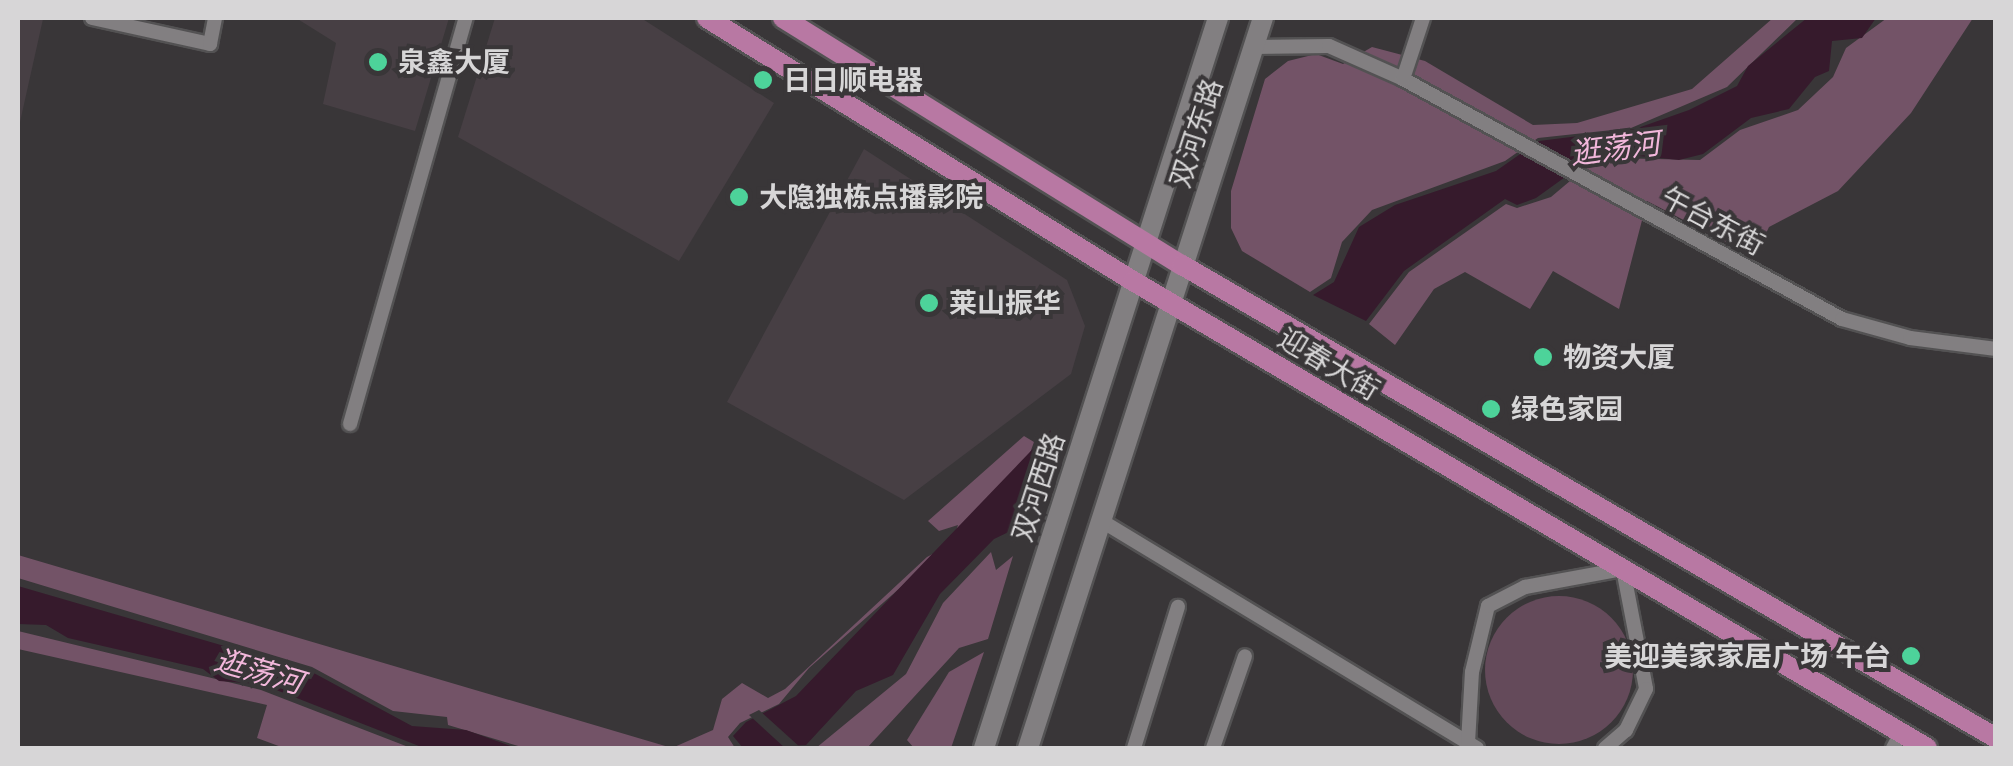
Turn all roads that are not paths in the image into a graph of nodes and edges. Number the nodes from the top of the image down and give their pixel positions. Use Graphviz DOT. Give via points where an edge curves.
graph roads {
  1 [pos="92,18"];
  2 [pos="215,18"];
  3 [pos="466,18"];
  4 [pos="707,18"];
  5 [pos="784,18"];
  6 [pos="1218,18"];
  7 [pos="1263,18"];
  8 [pos="1423,18"];
  9 [pos="1253,47"];
  10 [pos="1403,79"];
  11 [pos="1148,244"];
  12 [pos="1182,266"];
  13 [pos="1133,281"];
  14 [pos="1173,304"];
  15 [pos="1996,350"];
  16 [pos="350,424"];
  17 [pos="1105,522"];
  18 [pos="1623,569"];
  19 [pos="1178,607"];
  20 [pos="1245,656"];
  21 [pos="1996,738"];
  22 [pos="1897,741"];
  23 [pos="1472,746"];
  24 [pos="984,748"];
  25 [pos="1028,748"];
  26 [pos="1134,748"];
  27 [pos="1213,748"];
  28 [pos="1604,748"];
  29 [pos="1928,748"];
  1 -- 2 [label="street" via="210,44"];
  3 -- 16 [label="street"];
  4 -- 13 [label="main road, 迎春大街"];
  5 -- 11 [label="main road, 迎春大街"];
  6 -- 11 [label="street, 双河东路"];
  7 -- 9 [label="street, 双河东路"];
  8 -- 10 [label="street"];
  9 -- 10 [label="street, 午台东街" via="1329,46"];
  9 -- 12 [label="street, 双河东路"];
  10 -- 15 [label="street, 午台东街" via="1842,318 1910,338"];
  11 -- 12 [label="main road, 迎春大街"];
  11 -- 13 [label="street, 双河西路"];
  12 -- 14 [label="street"];
  12 -- 21 [label="main road, 迎春大街"];
  13 -- 14 [label="main road, 迎春大街"];
  13 -- 24 [label="street, 双河西路"];
  14 -- 17 [label="street"];
  14 -- 18 [label="main road, 迎春大街"];
  17 -- 23 [label="street"];
  17 -- 25 [label="street"];
  18 -- 22 [label="main road, 迎春大街"];
  18 -- 23 [label="street" via="1526,586 1488,606 1472,672"];
  18 -- 28 [label="street" via="1646,689 1626,730"];
  19 -- 26 [label="street"];
  20 -- 27 [label="street"];
  22 -- 29 [label="main road, 迎春大街"];
}
